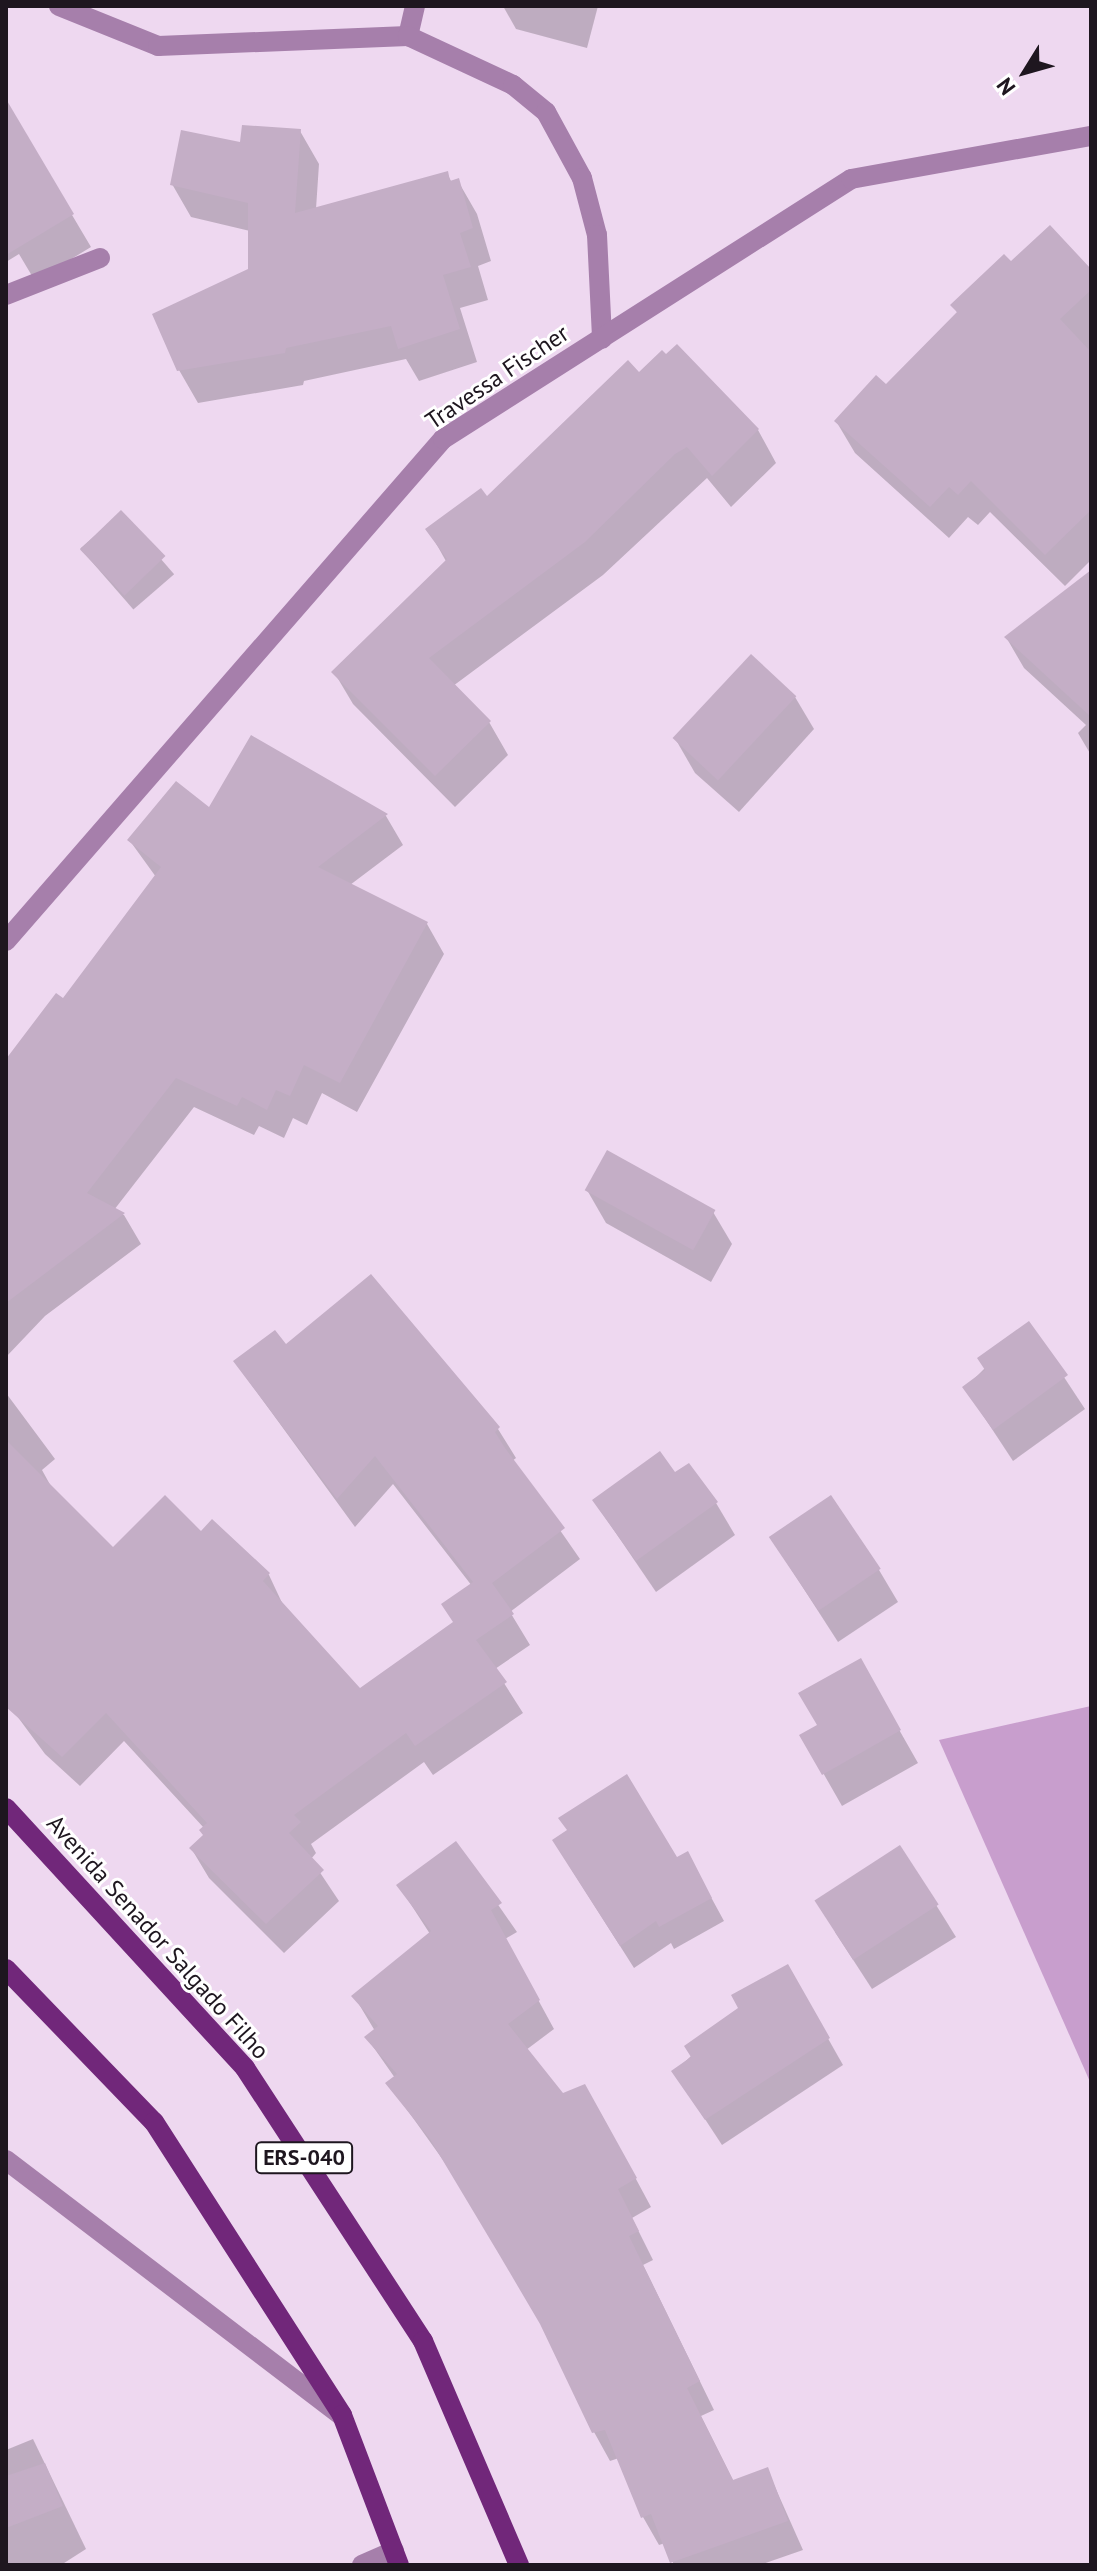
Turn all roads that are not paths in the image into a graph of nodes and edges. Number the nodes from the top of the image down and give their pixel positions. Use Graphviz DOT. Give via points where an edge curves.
graph roads {
  1 [pos="59,6"];
  2 [pos="415,6"];
  3 [pos="408,36"];
  4 [pos="1091,136"];
  5 [pos="100,258"];
  6 [pos="6,295"];
  7 [pos="602,339"];
  8 [pos="6,941"];
  9 [pos="6,1808"];
  10 [pos="6,1969"];
  11 [pos="6,2160"];
  12 [pos="342,2415"];
  13 [pos="396,2558"];
  14 [pos="362,2565"];
  15 [pos="519,2565"];
  1 -- 3 [label="street" via="158,46"];
  2 -- 3 [label="street"];
  3 -- 7 [label="street" via="513,85 546,112 582,178 597,235"];
  4 -- 7 [label="street, Travessa Fischer" via="851,179"];
  5 -- 6 [label="street"];
  7 -- 8 [label="street, Travessa Fischer" via="443,439"];
  9 -- 15 [label="main road, Avenida Senador Salgado Filho / ERS-040" via="245,2068 423,2341"];
  10 -- 12 [label="main road" via="154,2122"];
  11 -- 12 [label="street"];
  12 -- 13 [label="main road"];
  13 -- 14 [label="street"];
}
